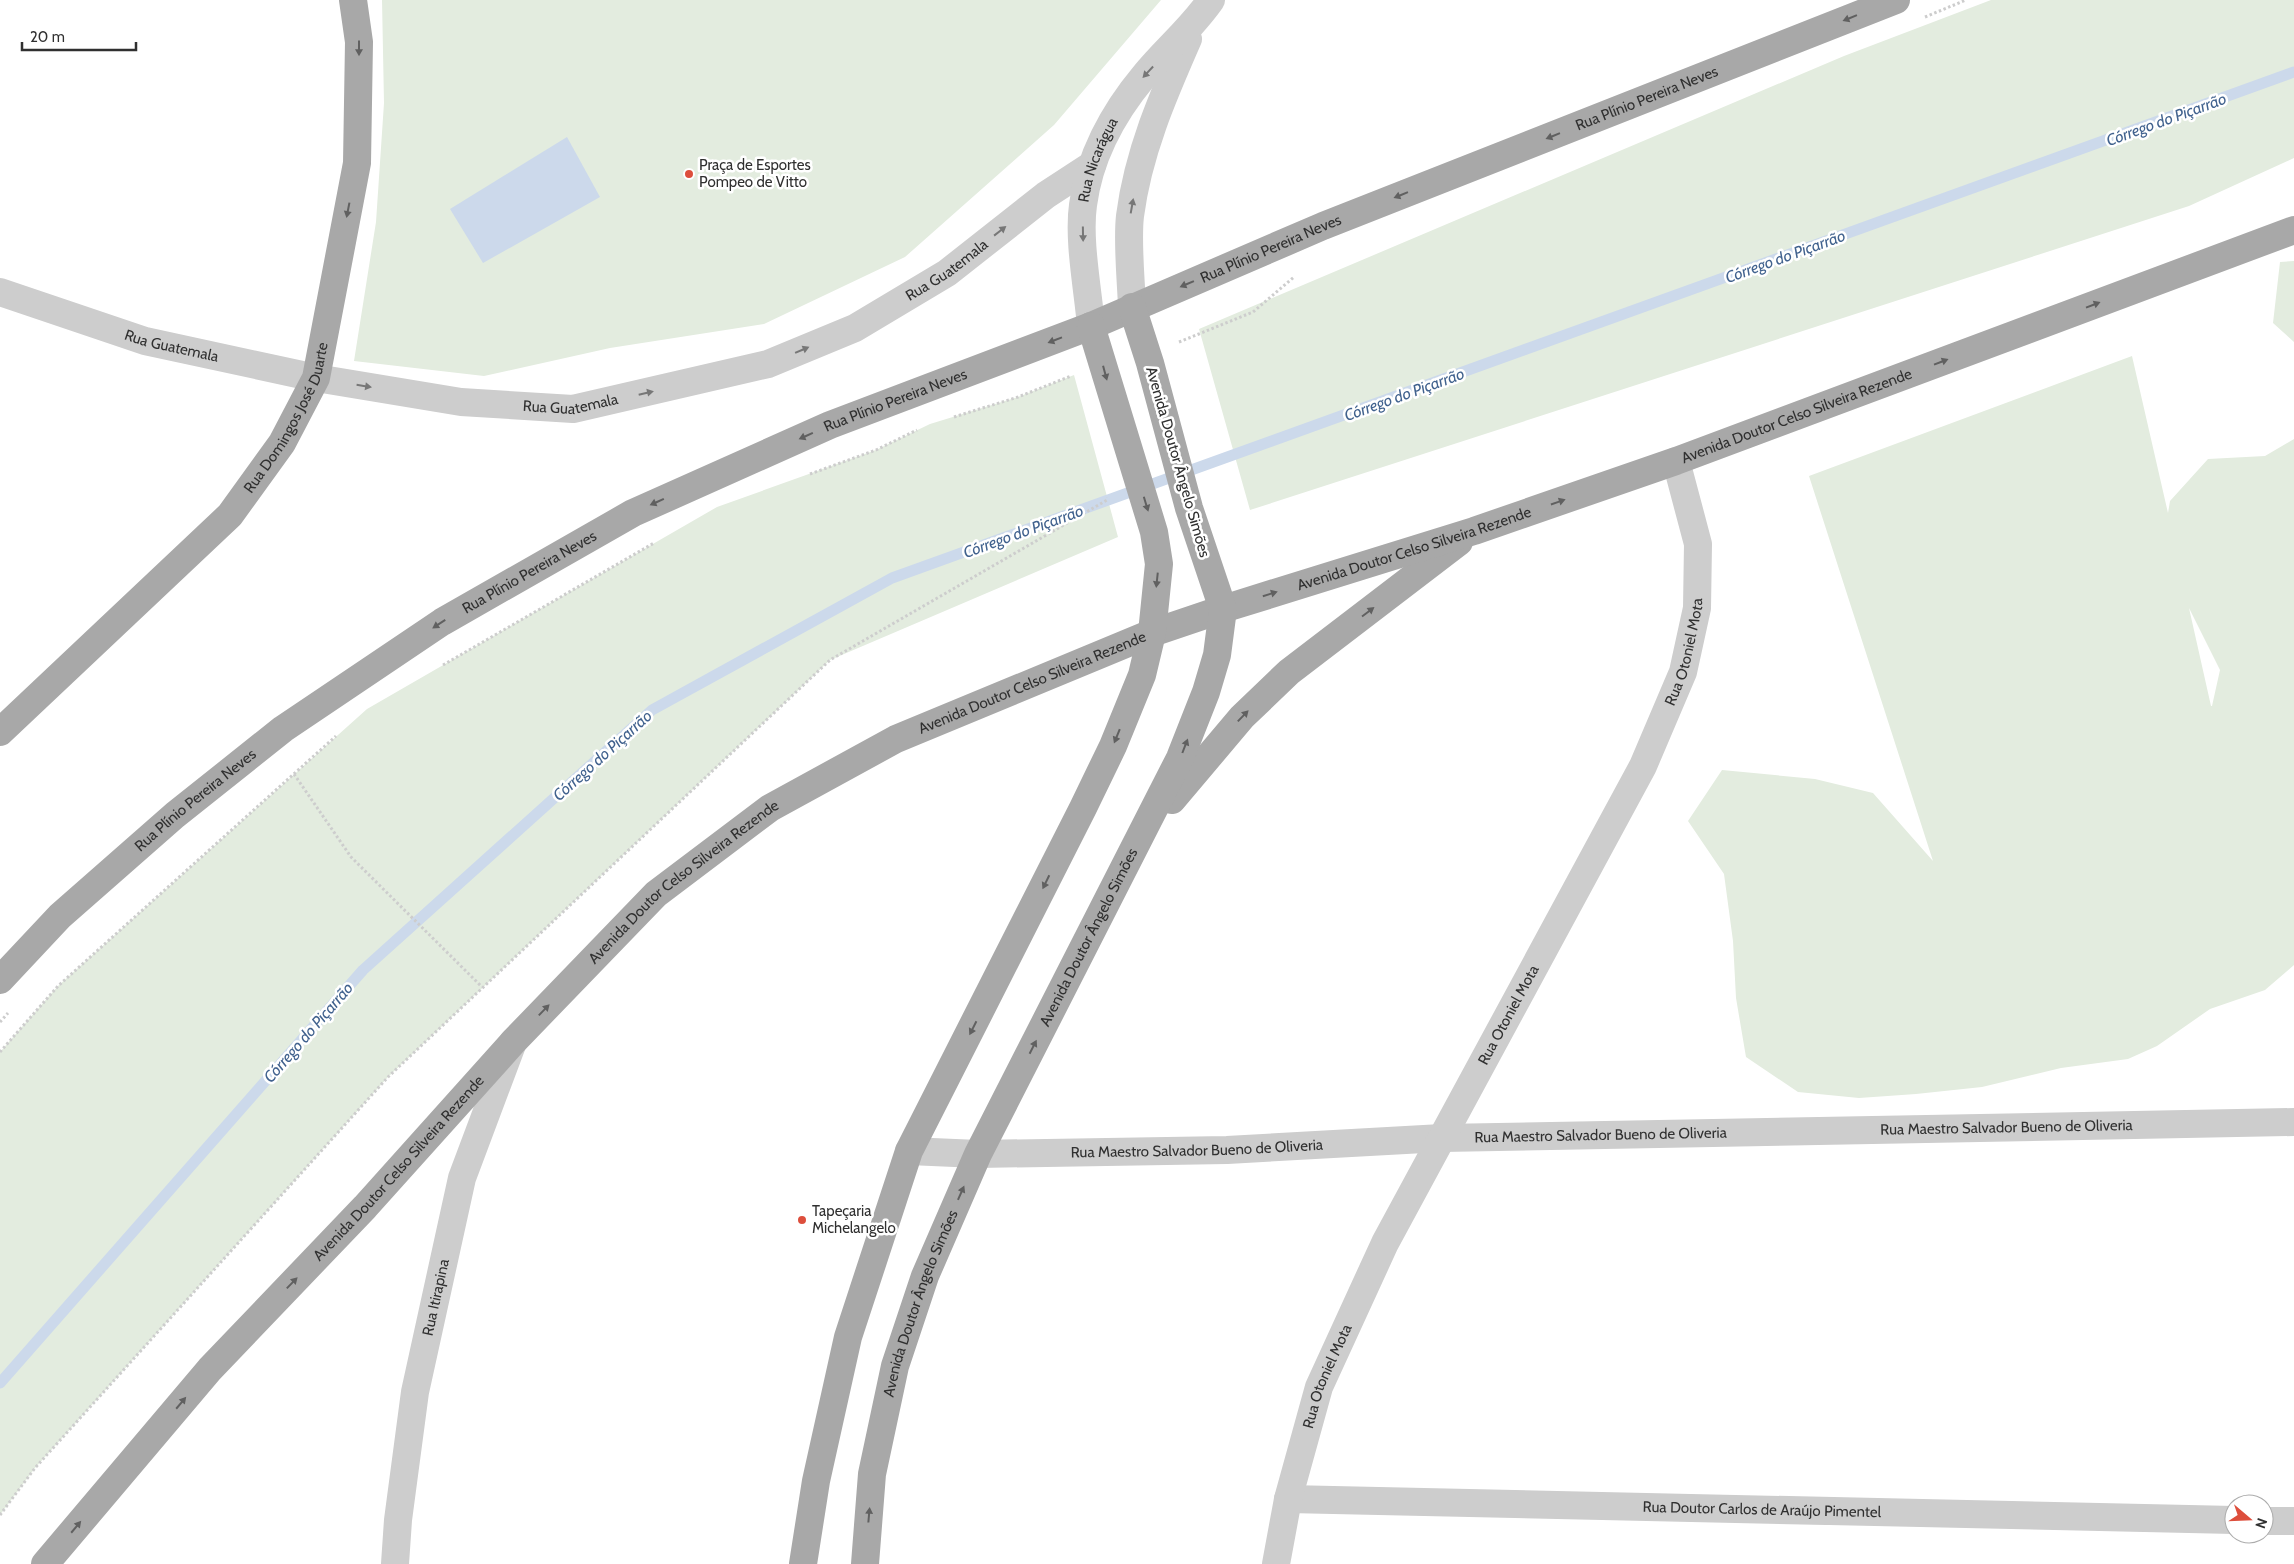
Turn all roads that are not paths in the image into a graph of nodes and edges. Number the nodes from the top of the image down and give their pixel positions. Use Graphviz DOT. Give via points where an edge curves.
graph roads {
  1 [pos="353,0"];
  2 [pos="1212,0"];
  3 [pos="1896,0"];
  4 [pos="1194,24"];
  5 [pos="1092,165"];
  6 [pos="2294,230"];
  7 [pos="0,292"];
  8 [pos="1132,307"];
  9 [pos="1091,326"];
  10 [pos="316,378"];
  11 [pos="1676,461"];
  12 [pos="1474,531"];
  13 [pos="1223,609"];
  14 [pos="1152,633"];
  15 [pos="0,732"];
  16 [pos="1134,848"];
  17 [pos="0,980"];
  18 [pos="514,1041"];
  19 [pos="2294,1122"];
  20 [pos="1442,1138"];
  21 [pos="909,1151"];
  22 [pos="978,1154"];
  23 [pos="1288,1499"];
  24 [pos="2224,1520"];
  25 [pos="2274,1521"];
  26 [pos="2294,1522"];
  27 [pos="45,1564"];
  28 [pos="395,1564"];
  29 [pos="803,1564"];
  30 [pos="864,1564"];
  31 [pos="1276,1564"];
  1 -- 10 [label="main road, Rua Domingos José Duarte, one-way" via="359,42 356,163"];
  2 -- 4 [label="street, Rua Nicarágua"];
  3 -- 8 [label="main road, Rua Plínio Pereira Neves, one-way" via="1323,226"];
  4 -- 5 [label="street, Rua Nicarágua, one-way" via="1144,76 1114,116"];
  8 -- 4 [label="street, Rua Nicarágua, one-way" via="1130,218 1138,173 1156,113"];
  5 -- 9 [label="street, Rua Nicarágua, one-way" via="1083,206"];
  10 -- 5 [label="street, Rua Guatemala, one-way" via="461,402 573,409 768,364 855,328 947,273 1046,195"];
  11 -- 6 [label="main road, Avenida Doutor Celso Silveira Rezende, one-way"];
  7 -- 10 [label="street, Rua Guatemala" via="145,342"];
  8 -- 9 [label="main road, Rua Plínio Pereira Neves"];
  8 -- 13 [label="main road, Avenida Doutor Ângelo Simões" via="1189,508"];
  9 -- 14 [label="main road, one-way" via="1154,532 1159,564"];
  9 -- 17 [label="main road, Rua Plínio Pereira Neves, one-way" via="830,425 633,512 442,622 283,730 175,814 60,916"];
  10 -- 15 [label="main road, Rua Domingos José Duarte" via="282,443 230,515"];
  12 -- 11 [label="main road, Avenida Doutor Celso Silveira Rezende, one-way"];
  11 -- 20 [label="street, Rua Otoniel Mota" via="1698,544 1697,608 1683,672 1643,766"];
  13 -- 12 [label="main road, Avenida Doutor Celso Silveira Rezende, one-way"];
  16 -- 12 [label="main road, one-way" via="1242,717 1289,672"];
  13 -- 14 [label="main road, Avenida Doutor Celso Silveira Rezende"];
  16 -- 13 [label="main road, Avenida Doutor Ângelo Simões, one-way" via="1180,758 1206,692 1217,655"];
  18 -- 14 [label="main road, Avenida Doutor Celso Silveira Rezende, one-way" via="656,894 770,808 896,739"];
  14 -- 21 [label="main road, one-way" via="1142,675 1113,746"];
  22 -- 16 [label="main road, Avenida Doutor Ângelo Simões, one-way"];
  27 -- 18 [label="main road, Avenida Doutor Celso Silveira Rezende, one-way" via="210,1369 365,1207"];
  18 -- 28 [label="street, Rua Itirapina" via="462,1178 415,1392"];
  19 -- 20 [label="street, Rua Maestro Salvador Bueno de Oliveria"];
  20 -- 22 [label="street, Rua Maestro Salvador Bueno de Oliveria" via="1227,1150"];
  20 -- 23 [label="street, Rua Otoniel Mota" via="1384,1243 1319,1387"];
  21 -- 22 [label="street, Rua Maestro Salvador Bueno de Oliveria"];
  21 -- 29 [label="main road" via="848,1337 816,1481"];
  30 -- 22 [label="main road, Avenida Doutor Ângelo Simões, one-way" via="872,1474 895,1366 925,1276"];
  23 -- 24 [label="street, Rua Doutor Carlos de Araújo Pimentel"];
  23 -- 31 [label="street, Rua Otoniel Mota"];
  25 -- 26 [label="street"];
}
